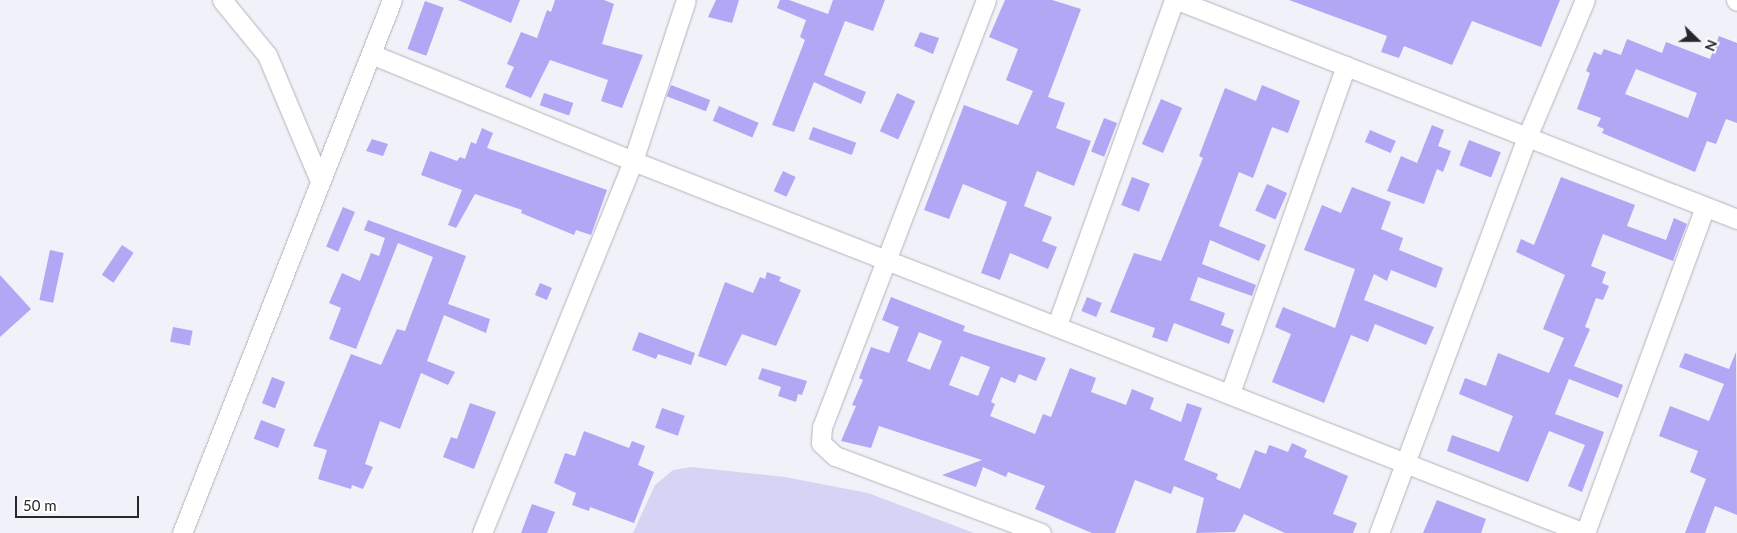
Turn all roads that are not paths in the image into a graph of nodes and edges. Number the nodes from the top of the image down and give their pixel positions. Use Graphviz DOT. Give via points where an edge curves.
graph roads {
  1 [pos="222,0"];
  2 [pos="392,0"];
  3 [pos="686,0"];
  4 [pos="986,0"];
  5 [pos="1175,0"];
  6 [pos="1584,0"];
  7 [pos="371,54"];
  8 [pos="1346,66"];
  9 [pos="1527,137"];
  10 [pos="633,161"];
  11 [pos="320,181"];
  12 [pos="1705,207"];
  13 [pos="1737,219"];
  14 [pos="886,258"];
  15 [pos="1057,325"];
  16 [pos="1230,393"];
  17 [pos="1408,462"];
  18 [pos="182,533"];
  19 [pos="482,533"];
  20 [pos="1041,533"];
  21 [pos="1379,533"];
  22 [pos="1584,533"];
  1 -- 11 [label="street" via="267,55"];
  2 -- 7 [label="street"];
  3 -- 10 [label="street"];
  4 -- 14 [label="street"];
  5 -- 8 [label="street"];
  5 -- 15 [label="street"];
  6 -- 9 [label="street"];
  7 -- 10 [label="street"];
  7 -- 11 [label="street"];
  8 -- 9 [label="street"];
  8 -- 16 [label="street"];
  9 -- 12 [label="street"];
  9 -- 17 [label="street"];
  10 -- 14 [label="street"];
  10 -- 19 [label="street"];
  11 -- 18 [label="street"];
  12 -- 13 [label="street"];
  12 -- 22 [label="street"];
  14 -- 15 [label="street"];
  14 -- 20 [label="street" via="822,427 821,443 835,456"];
  15 -- 16 [label="street"];
  16 -- 17 [label="street"];
  17 -- 21 [label="street"];
  17 -- 22 [label="street"];
}
